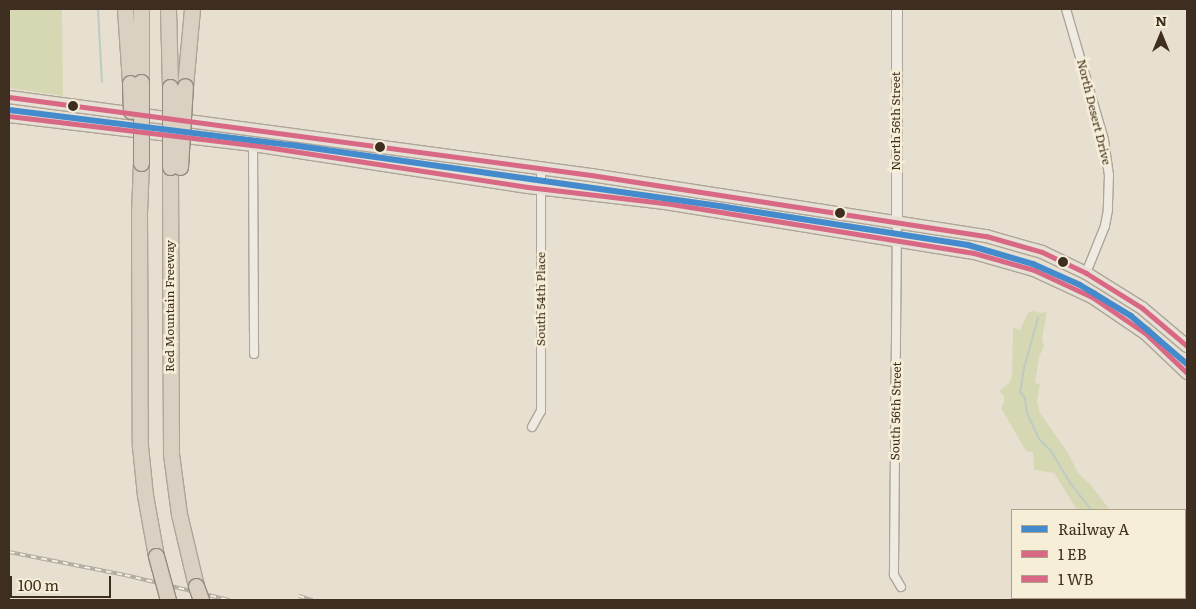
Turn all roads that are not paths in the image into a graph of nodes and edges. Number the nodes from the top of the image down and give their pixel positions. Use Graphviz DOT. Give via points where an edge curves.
graph roads {
  1 [pos="125,9"];
  2 [pos="141,9"];
  3 [pos="168,9"];
  4 [pos="192,9"];
  5 [pos="896,9"];
  6 [pos="1066,9"];
  7 [pos="136,82"];
  8 [pos="9,97"];
  9 [pos="9,116"];
  10 [pos="253,145"];
  11 [pos="175,167"];
  12 [pos="541,168"];
  13 [pos="541,188"];
  14 [pos="897,232"];
  15 [pos="1086,273"];
  16 [pos="1187,346"];
  17 [pos="254,354"];
  18 [pos="1187,373"];
  19 [pos="532,427"];
  20 [pos="901,587"];
  21 [pos="168,600"];
  22 [pos="201,600"];
  1 -- 7 [label="highway"];
  2 -- 7 [label="highway"];
  3 -- 11 [label="highway, Red Mountain Freeway, bridge"];
  4 -- 11 [label="highway, bridge"];
  5 -- 14 [label="street, North 56th Street"];
  6 -- 15 [label="street, North Desert Drive" via="1104,140 1110,175 1105,226"];
  7 -- 21 [label="highway, bridge" via="140,446 156,556"];
  8 -- 12 [label="main road"];
  9 -- 10 [label="main road"];
  10 -- 13 [label="main road"];
  10 -- 17 [label="street"];
  11 -- 22 [label="highway, Red Mountain Freeway, bridge" via="170,250 171,454 179,514"];
  12 -- 13 [label="street, South 54th Place"];
  12 -- 14 [label="main road"];
  13 -- 14 [label="main road"];
  13 -- 19 [label="street, South 54th Place" via="541,411"];
  14 -- 15 [label="main road" via="996,238 1053,257"];
  14 -- 18 [label="main road" via="989,256 1063,282 1130,322"];
  14 -- 20 [label="street, South 56th Street" via="894,575"];
  15 -- 16 [label="main road" via="1142,308"];
}
